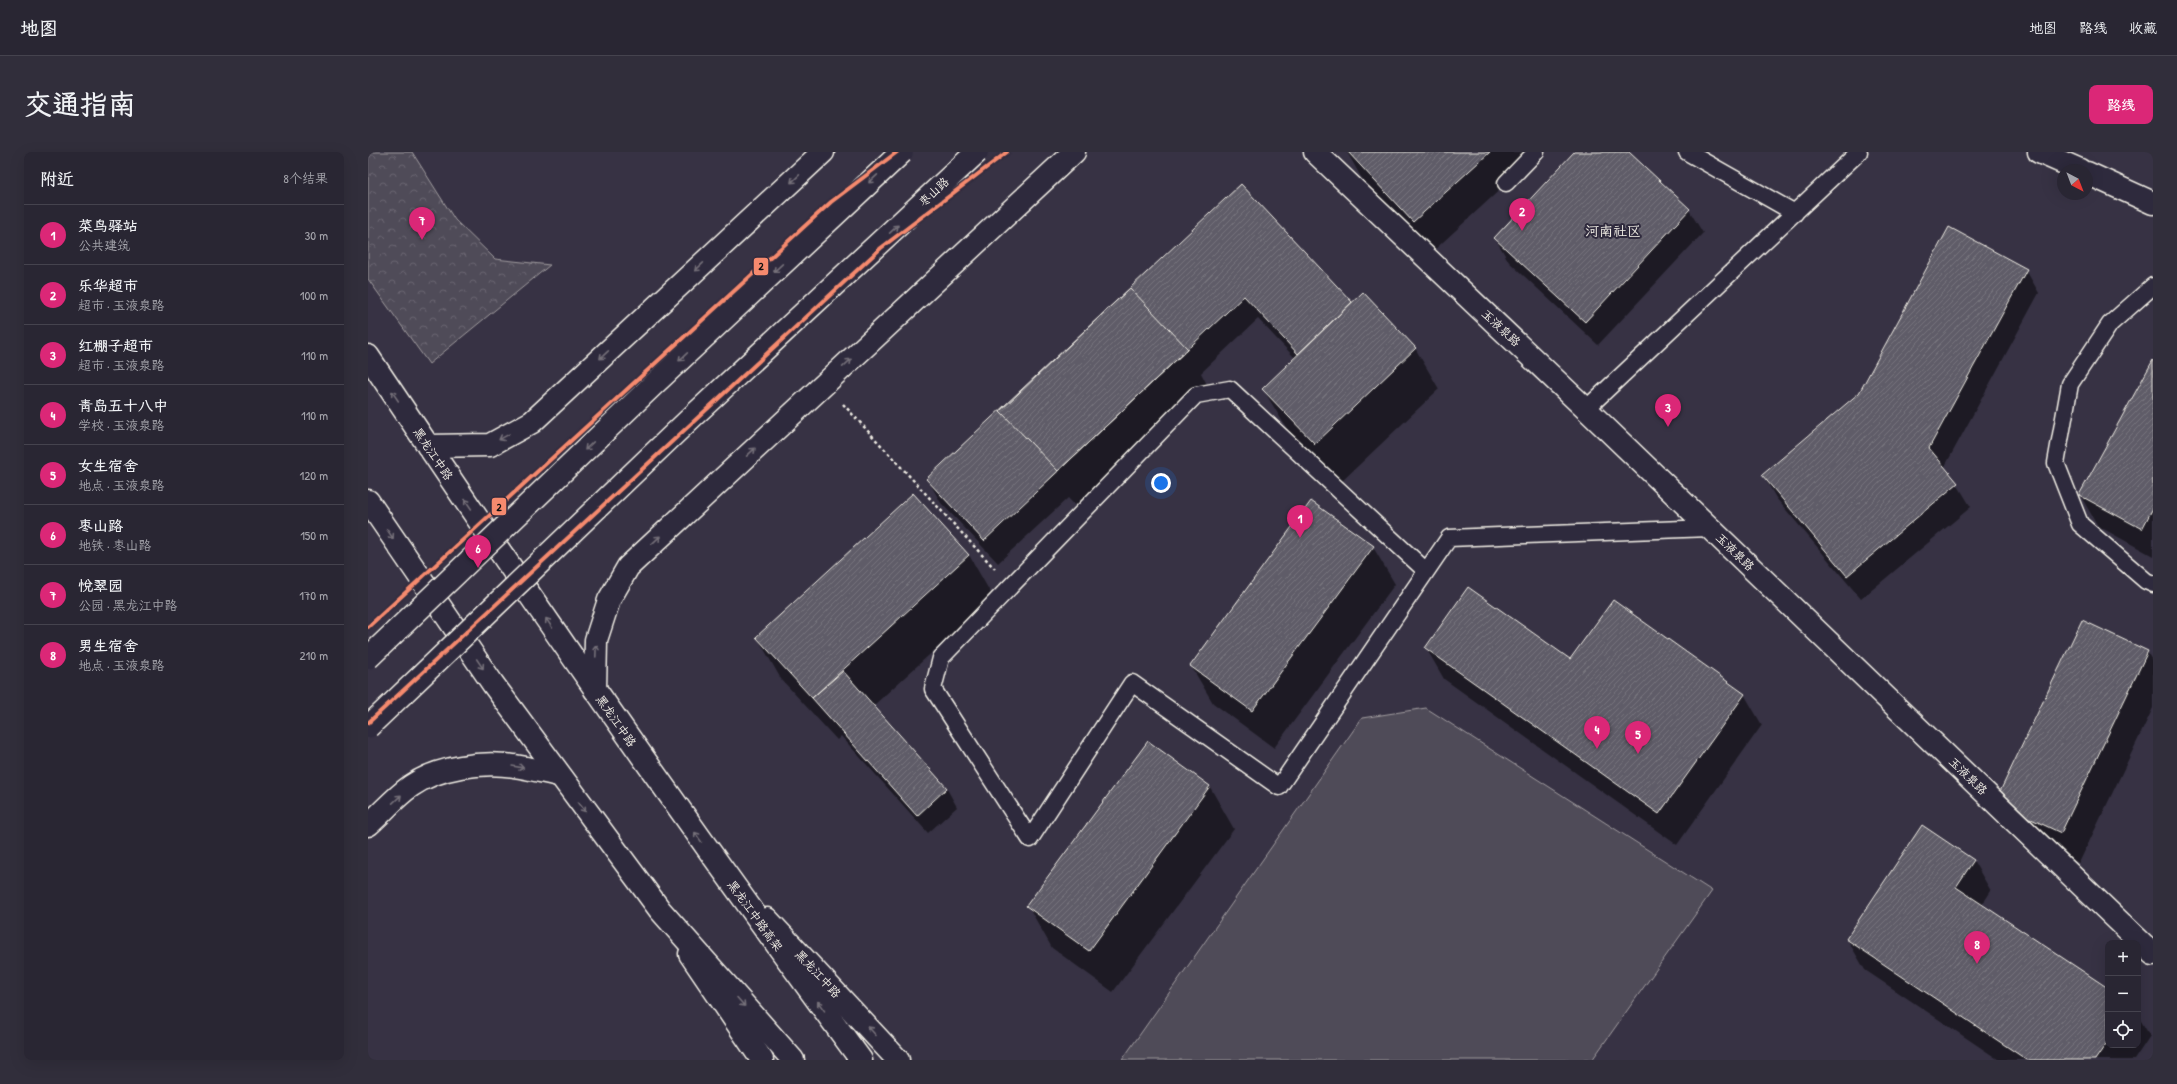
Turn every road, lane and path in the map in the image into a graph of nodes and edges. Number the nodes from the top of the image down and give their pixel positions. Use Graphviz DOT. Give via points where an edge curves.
graph roads {
  1 [pos="823,152"];
  2 [pos="902,152"];
  3 [pos="977,152"];
  4 [pos="1074,152"];
  5 [pos="1315,152"];
  6 [pos="1536,152"];
  7 [pos="1687,152"];
  8 [pos="1859,152"];
  9 [pos="2039,152"];
  10 [pos="2066,164"];
  11 [pos="2093,176"];
  12 [pos="1506,183"];
  13 [pos="2153,203"];
  14 [pos="1795,212"];
  15 [pos="2153,286"];
  16 [pos="368,356"];
  17 [pos="824,384"];
  18 [pos="1586,409"];
  19 [pos="428,446"];
  20 [pos="368,502"];
  21 [pos="1710,528"];
  22 [pos="1426,571"];
  23 [pos="2153,584"];
  24 [pos="1011,586"];
  25 [pos="368,658"];
  26 [pos="594,690"];
  27 [pos="368,728"];
  28 [pos="559,775"];
  29 [pos="368,825"];
  30 [pos="720,868"];
  31 [pos="660,910"];
  32 [pos="2153,954"];
  33 [pos="762,1060"];
  34 [pos="793,1060"];
  35 [pos="861,1060"];
  36 [pos="898,1060"];
  1 -- 19 [label="main road, one-way" via="532,422 490,445"];
  2 -- 25 [label="main road, one-way, bridge"];
  27 -- 3 [label="main road, 枣山路, one-way, bridge" via="692,417"];
  17 -- 4 [label="main road, one-way"];
  5 -- 18 [label="main road, 玉液泉路"];
  6 -- 12 [label="lane"];
  7 -- 14 [label="lane"];
  8 -- 14 [label="lane"];
  9 -- 10 [label="main road"];
  11 -- 13 [label="main road"];
  14 -- 18 [label="lane"];
  15 -- 23 [label="lane" via="2110,324 2070,384 2056,463 2080,524 2146,581"];
  19 -- 16 [label="main road, 黑龙江中路, one-way"];
  17 -- 24 [label="path"];
  26 -- 17 [label="main road, one-way" via="596,640 609,600 628,567"];
  18 -- 21 [label="main road, 玉液泉路"];
  26 -- 19 [label="main road, 黑龙江中路, one-way"];
  20 -- 28 [label="main road, one-way"];
  21 -- 22 [label="lane" via="1449,538"];
  21 -- 32 [label="main road, 玉液泉路"];
  22 -- 24 [label="lane" via="1230,389 1196,395"];
  22 -- 24 [label="lane" via="1279,786 1132,683 1030,839 933,689 941,658"];
  30 -- 26 [label="main road, 黑龙江中路, one-way"];
  29 -- 28 [label="main road, one-way" via="410,787 444,771 481,765 513,766"];
  28 -- 31 [label="main road, one-way"];
  35 -- 30 [label="main road, 黑龙江中路高架, one-way"];
  36 -- 30 [label="main road, 黑龙江中路, one-way"];
  31 -- 33 [label="main road"];
  31 -- 34 [label="main road, one-way"];
}
